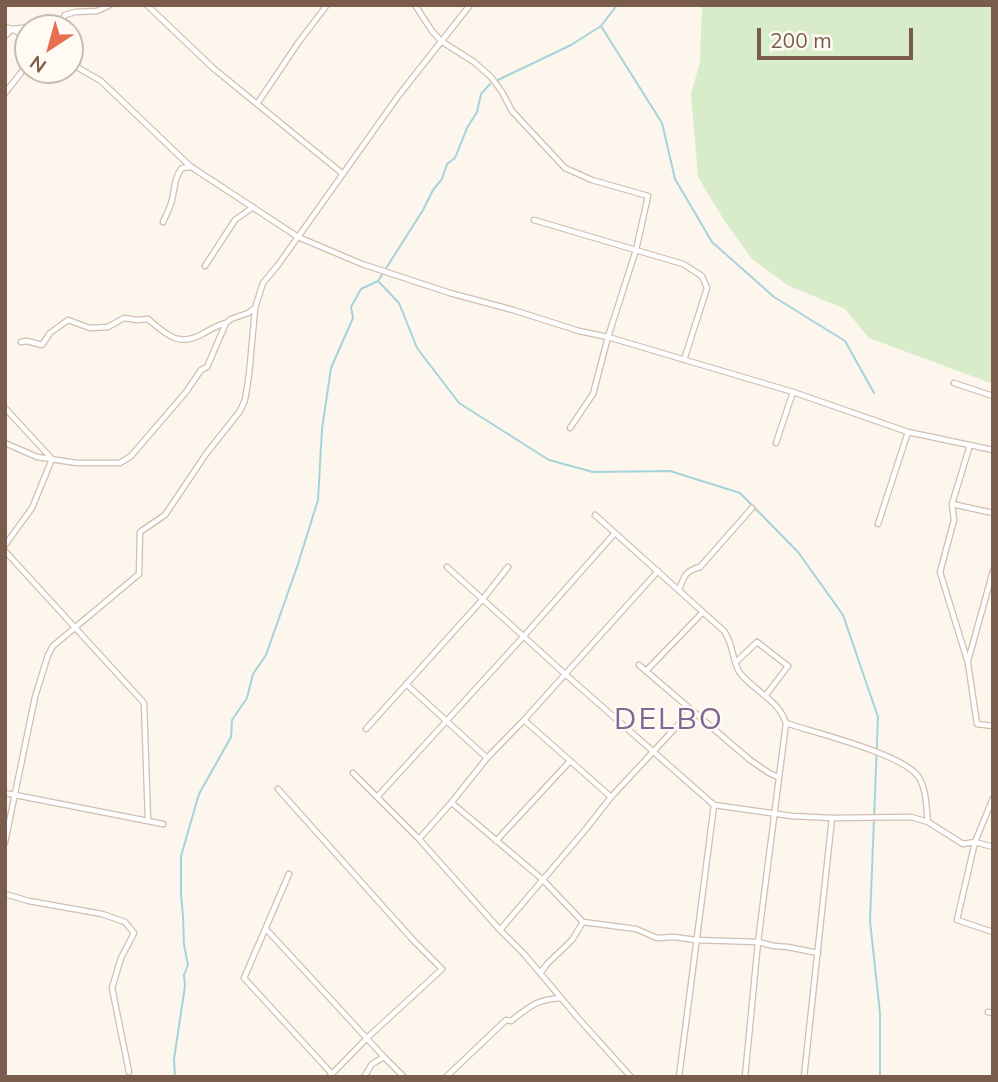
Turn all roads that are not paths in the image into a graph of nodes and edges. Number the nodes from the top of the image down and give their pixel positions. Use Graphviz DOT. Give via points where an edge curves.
graph roads {
  1 [pos="110,5"];
  2 [pos="147,5"];
  3 [pos="327,5"];
  4 [pos="415,5"];
  5 [pos="470,5"];
  6 [pos="5,27"];
  7 [pos="12,29"];
  8 [pos="5,36"];
  9 [pos="441,41"];
  10 [pos="84,71"];
  11 [pos="257,104"];
  12 [pos="190,166"];
  13 [pos="343,174"];
  14 [pos="253,207"];
  15 [pos="534,220"];
  16 [pos="163,222"];
  17 [pos="298,237"];
  18 [pos="636,250"];
  19 [pos="205,266"];
  20 [pos="255,308"];
  21 [pos="226,323"];
  22 [pos="608,337"];
  23 [pos="21,342"];
  24 [pos="684,360"];
  25 [pos="954,383"];
  26 [pos="793,391"];
  27 [pos="993,396"];
  28 [pos="5,408"];
  29 [pos="570,428"];
  30 [pos="908,432"];
  31 [pos="5,443"];
  32 [pos="776,443"];
  33 [pos="970,445"];
  34 [pos="993,450"];
  35 [pos="52,458"];
  36 [pos="952,504"];
  37 [pos="752,508"];
  38 [pos="993,513"];
  39 [pos="595,515"];
  40 [pos="878,524"];
  41 [pos="615,533"];
  42 [pos="5,545"];
  43 [pos="5,551"];
  44 [pos="447,567"];
  45 [pos="508,567"];
  46 [pos="658,571"];
  47 [pos="993,571"];
  48 [pos="679,590"];
  49 [pos="985,599"];
  50 [pos="482,600"];
  51 [pos="993,602"];
  52 [pos="703,612"];
  53 [pos="76,627"];
  54 [pos="523,637"];
  55 [pos="736,662"];
  56 [pos="968,663"];
  57 [pos="639,665"];
  58 [pos="646,671"];
  59 [pos="565,674"];
  60 [pos="406,684"];
  61 [pos="766,695"];
  62 [pos="691,711"];
  63 [pos="524,720"];
  64 [pos="447,721"];
  65 [pos="786,723"];
  66 [pos="993,726"];
  67 [pos="366,729"];
  68 [pos="652,752"];
  69 [pos="487,758"];
  70 [pos="570,761"];
  71 [pos="353,773"];
  72 [pos="778,777"];
  73 [pos="278,789"];
  74 [pos="5,793"];
  75 [pos="15,795"];
  76 [pos="378,796"];
  77 [pos="611,797"];
  78 [pos="993,798"];
  79 [pos="451,803"];
  80 [pos="714,805"];
  81 [pos="775,813"];
  82 [pos="832,818"];
  83 [pos="148,821"];
  84 [pos="928,822"];
  85 [pos="163,824"];
  86 [pos="419,839"];
  87 [pos="496,841"];
  88 [pos="5,842"];
  89 [pos="975,842"];
  90 [pos="993,847"];
  91 [pos="289,874"];
  92 [pos="542,879"];
  93 [pos="5,894"];
  94 [pos="583,922"];
  95 [pos="266,928"];
  96 [pos="500,930"];
  97 [pos="993,932"];
  98 [pos="696,940"];
  99 [pos="758,942"];
  100 [pos="818,953"];
  101 [pos="540,973"];
  102 [pos="561,998"];
  103 [pos="367,1038"];
  104 [pos="384,1057"];
  105 [pos="129,1072"];
  106 [pos="331,1075"];
  107 [pos="364,1077"];
  108 [pos="404,1077"];
  109 [pos="446,1077"];
  110 [pos="631,1077"];
  111 [pos="679,1077"];
  112 [pos="745,1077"];
  113 [pos="804,1077"];
  1 -- 7 [label="street" via="65,15 59,24"];
  2 -- 11 [label="street"];
  3 -- 11 [label="street"];
  4 -- 9 [label="street"];
  5 -- 9 [label="street"];
  6 -- 7 [label="street"];
  7 -- 8 [label="street"];
  9 -- 13 [label="street"];
  9 -- 18 [label="street" via="491,77 512,111 565,167 649,197"];
  10 -- 12 [label="street" via="101,81"];
  11 -- 13 [label="street"];
  12 -- 14 [label="street"];
  12 -- 16 [label="street" via="177,174"];
  13 -- 17 [label="street"];
  14 -- 17 [label="street"];
  14 -- 19 [label="street" via="235,220"];
  15 -- 18 [label="street"];
  17 -- 20 [label="street" via="263,283"];
  17 -- 22 [label="street" via="450,293"];
  18 -- 22 [label="street"];
  18 -- 24 [label="street" via="683,264 702,276 707,288"];
  20 -- 21 [label="street"];
  20 -- 53 [label="street" via="249,375 240,411 165,515 140,532 139,574"];
  21 -- 23 [label="street" via="202,335 173,340 148,319 124,318 108,327 90,328 68,320 41,345"];
  21 -- 35 [label="street" via="207,367 131,456 120,463"];
  22 -- 24 [label="street"];
  22 -- 29 [label="street" via="593,394"];
  24 -- 26 [label="street"];
  25 -- 27 [label="street"];
  26 -- 30 [label="street"];
  26 -- 32 [label="street"];
  28 -- 35 [label="street"];
  30 -- 33 [label="street"];
  30 -- 40 [label="street"];
  31 -- 35 [label="street" via="37,457"];
  33 -- 34 [label="street"];
  33 -- 36 [label="street"];
  35 -- 42 [label="street" via="32,508"];
  36 -- 38 [label="street"];
  36 -- 56 [label="street" via="954,520 940,572"];
  37 -- 48 [label="street" via="700,567 685,575"];
  39 -- 41 [label="street"];
  41 -- 46 [label="street"];
  41 -- 54 [label="street"];
  43 -- 53 [label="street"];
  44 -- 50 [label="street"];
  45 -- 50 [label="street"];
  46 -- 48 [label="street"];
  46 -- 59 [label="street"];
  47 -- 49 [label="street"];
  48 -- 52 [label="street"];
  49 -- 51 [label="street"];
  49 -- 56 [label="street"];
  50 -- 54 [label="street"];
  50 -- 60 [label="street"];
  52 -- 55 [label="street" via="730,640"];
  52 -- 58 [label="street"];
  53 -- 75 [label="street" via="48,655"];
  53 -- 83 [label="street" via="144,703"];
  54 -- 59 [label="street"];
  54 -- 64 [label="street"];
  55 -- 61 [label="street" via="743,677"];
  55 -- 61 [label="street" via="757,642 788,666"];
  56 -- 66 [label="street" via="977,724"];
  57 -- 58 [label="street"];
  58 -- 62 [label="street"];
  59 -- 63 [label="street"];
  59 -- 68 [label="street"];
  60 -- 64 [label="street"];
  60 -- 67 [label="street"];
  61 -- 65 [label="street"];
  62 -- 68 [label="street"];
  62 -- 72 [label="street" via="759,767"];
  63 -- 69 [label="street"];
  63 -- 70 [label="street"];
  64 -- 69 [label="street"];
  64 -- 76 [label="street"];
  65 -- 72 [label="street"];
  65 -- 84 [label="street" via="909,768 922,784"];
  68 -- 77 [label="street"];
  68 -- 80 [label="street"];
  69 -- 79 [label="street"];
  70 -- 77 [label="street"];
  70 -- 87 [label="street"];
  71 -- 76 [label="street"];
  72 -- 81 [label="street"];
  73 -- 103 [label="street" via="442,969"];
  74 -- 75 [label="street"];
  75 -- 83 [label="street"];
  75 -- 88 [label="street"];
  76 -- 86 [label="street"];
  77 -- 92 [label="street"];
  78 -- 89 [label="street"];
  79 -- 86 [label="street"];
  79 -- 87 [label="street"];
  80 -- 81 [label="street"];
  80 -- 98 [label="street"];
  81 -- 82 [label="street"];
  81 -- 99 [label="street"];
  82 -- 84 [label="street" via="911,817"];
  82 -- 100 [label="street"];
  83 -- 85 [label="street"];
  84 -- 89 [label="street" via="963,844"];
  86 -- 96 [label="street"];
  87 -- 92 [label="street"];
  89 -- 90 [label="street"];
  89 -- 97 [label="street" via="957,920"];
  91 -- 95 [label="street"];
  92 -- 94 [label="street"];
  92 -- 96 [label="street"];
  93 -- 105 [label="street" via="102,914 125,922 134,933 112,988"];
  94 -- 98 [label="street" via="636,929 657,938"];
  94 -- 101 [label="street"];
  95 -- 103 [label="street"];
  95 -- 106 [label="street" via="244,978"];
  96 -- 101 [label="street"];
  98 -- 99 [label="street"];
  98 -- 111 [label="street"];
  99 -- 100 [label="street"];
  99 -- 112 [label="street"];
  100 -- 113 [label="street"];
  101 -- 102 [label="street"];
  102 -- 109 [label="street" via="543,999 506,1020"];
  102 -- 110 [label="street"];
  103 -- 104 [label="street"];
  103 -- 106 [label="street"];
  104 -- 107 [label="street" via="372,1064"];
  104 -- 108 [label="street"];
}
